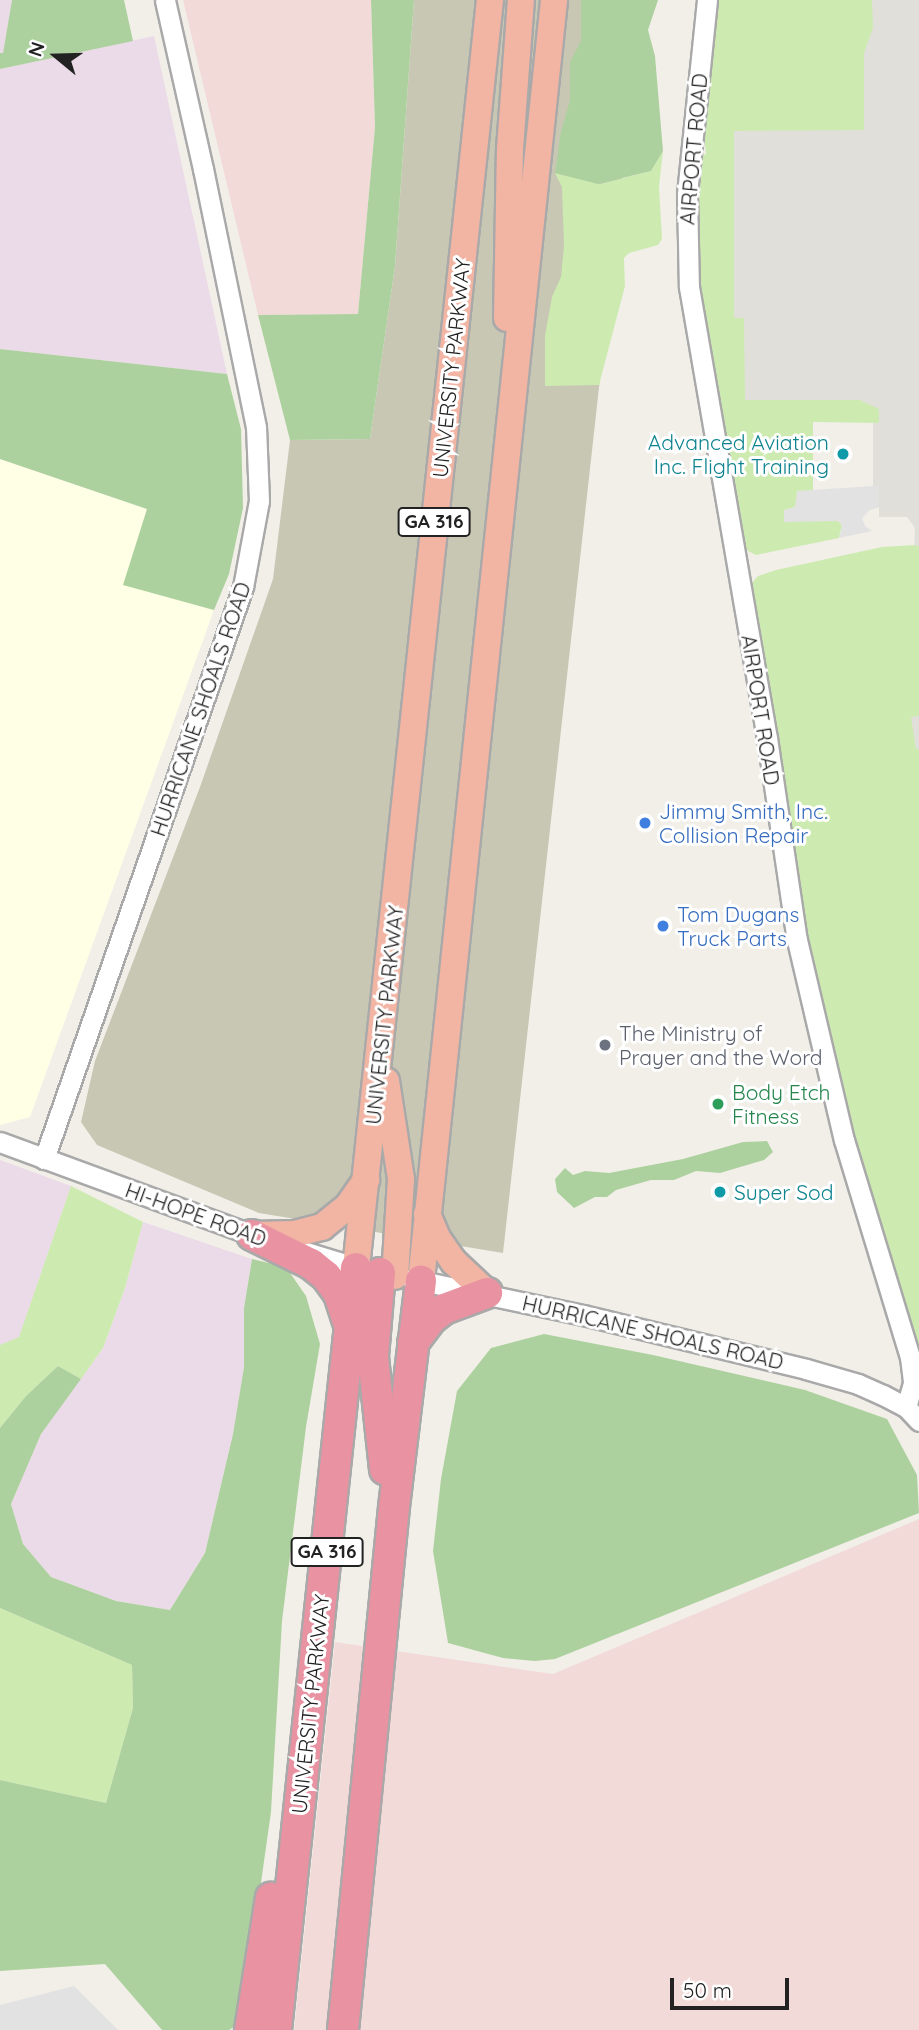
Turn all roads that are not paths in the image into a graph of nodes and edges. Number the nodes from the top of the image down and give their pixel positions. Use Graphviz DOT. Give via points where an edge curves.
graph roads {
  1 [pos="165,0"];
  2 [pos="490,0"];
  3 [pos="520,0"];
  4 [pos="554,0"];
  5 [pos="707,0"];
  6 [pos="513,393"];
  7 [pos="381,1044"];
  8 [pos="0,1142"];
  9 [pos="44,1159"];
  10 [pos="367,1179"];
  11 [pos="426,1212"];
  12 [pos="252,1235"];
  13 [pos="388,1274"];
  14 [pos="486,1293"];
  15 [pos="350,1328"];
  16 [pos="413,1343"];
  17 [pos="912,1414"];
  18 [pos="394,1507"];
  19 [pos="303,1776"];
  20 [pos="250,2030"];
  21 [pos="276,2030"];
  22 [pos="343,2030"];
  1 -- 9 [label="street, HURRICANE SHOALS ROAD" via="256,427 259,501 243,587"];
  2 -- 7 [label="highway, UNIVERSITY PARKWAY / GA 316"];
  3 -- 6 [label="highway" via="506,262"];
  4 -- 6 [label="highway, UNIVERSITY PARKWAY / GA 316"];
  5 -- 17 [label="street, AIRPORT ROAD" via="687,195 689,287 765,725 797,940 844,1140 908,1347"];
  6 -- 11 [label="highway, UNIVERSITY PARKWAY / GA 316"];
  7 -- 10 [label="highway, UNIVERSITY PARKWAY / GA 316"];
  7 -- 13 [label="highway" via="401,1180"];
  8 -- 9 [label="street, HI-HOPE ROAD"];
  9 -- 12 [label="street, HI-HOPE ROAD"];
  10 -- 12 [label="highway" via="348,1206 322,1227 294,1234"];
  10 -- 13 [label="highway, UNIVERSITY PARKWAY / GA 316"];
  11 -- 13 [label="highway, UNIVERSITY PARKWAY / GA 316"];
  11 -- 14 [label="highway" via="454,1262"];
  12 -- 13 [label="street, HI-HOPE ROAD"];
  12 -- 15 [label="highway" via="326,1276 339,1294"];
  13 -- 14 [label="street, HURRICANE SHOALS ROAD"];
  13 -- 15 [label="highway, UNIVERSITY PARKWAY / GA 316"];
  13 -- 16 [label="highway, UNIVERSITY PARKWAY / GA 316"];
  13 -- 18 [label="highway" via="374,1376 384,1466"];
  14 -- 16 [label="highway" via="444,1309"];
  14 -- 17 [label="street, HURRICANE SHOALS ROAD" via="806,1369 858,1384"];
  15 -- 19 [label="highway, UNIVERSITY PARKWAY / GA 316"];
  16 -- 18 [label="highway, UNIVERSITY PARKWAY / GA 316"];
  18 -- 22 [label="highway, UNIVERSITY PARKWAY / GA 316"];
  19 -- 20 [label="highway" via="277,1867"];
  19 -- 21 [label="highway, UNIVERSITY PARKWAY / GA 316"];
}
